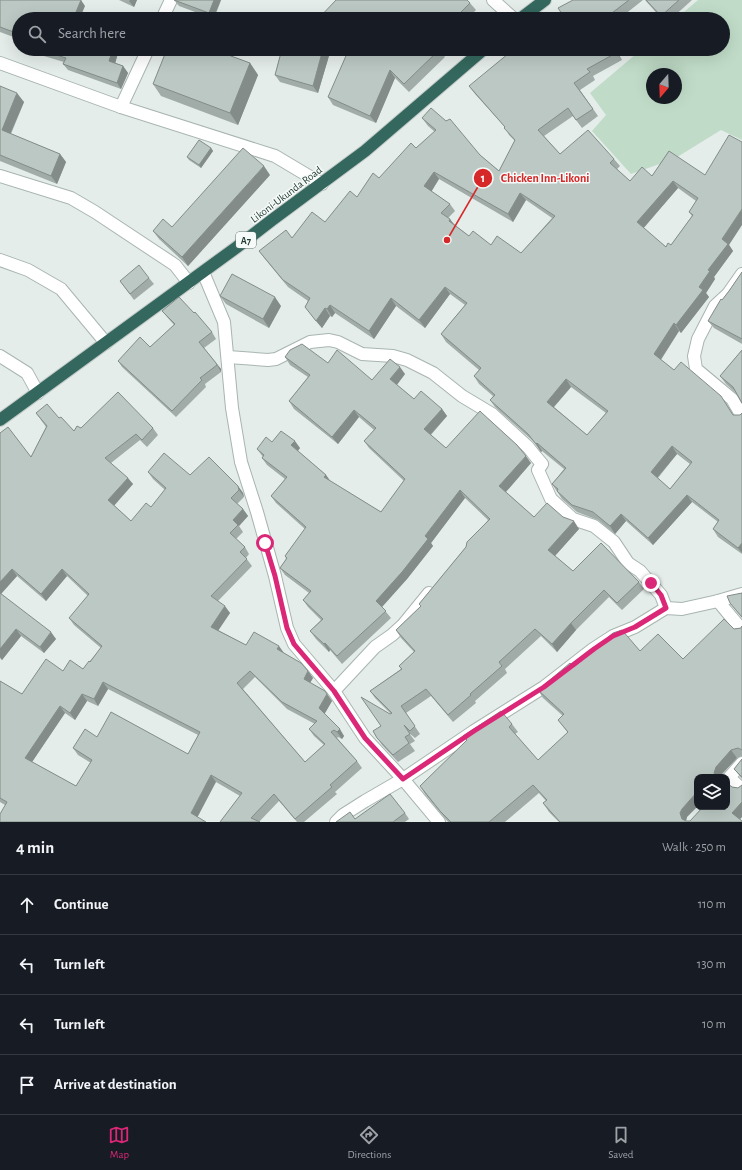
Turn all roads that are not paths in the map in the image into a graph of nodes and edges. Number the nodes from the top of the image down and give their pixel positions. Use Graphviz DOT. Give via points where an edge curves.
graph roads {
  1 [pos="171,0"];
  2 [pos="493,0"];
  3 [pos="545,0"];
  4 [pos="165,12"];
  5 [pos="506,12"];
  6 [pos="529,12"];
  7 [pos="145,56"];
  8 [pos="476,56"];
  9 [pos="0,63"];
  10 [pos="121,107"];
  11 [pos="0,176"];
  12 [pos="322,184"];
  13 [pos="0,260"];
  14 [pos="203,272"];
  15 [pos="742,274"];
  16 [pos="189,283"];
  17 [pos="106,343"];
  18 [pos="0,356"];
  19 [pos="228,357"];
  20 [pos="38,393"];
  21 [pos="742,416"];
  22 [pos="0,420"];
  23 [pos="436,585"];
  24 [pos="742,594"];
  25 [pos="718,601"];
  26 [pos="666,608"];
  27 [pos="742,630"];
  28 [pos="334,691"];
  29 [pos="742,764"];
  30 [pos="730,777"];
  31 [pos="403,779"];
  32 [pos="730,780"];
  33 [pos="742,789"];
  34 [pos="336,822"];
  35 [pos="439,822"];
  1 -- 4 [label="street"];
  2 -- 5 [label="street"];
  3 -- 6 [label="highway"];
  7 -- 10 [label="street"];
  8 -- 12 [label="highway, Likoni-Ukunda Road / A7" via="365,151"];
  9 -- 10 [label="street"];
  10 -- 12 [label="street" via="275,156"];
  11 -- 16 [label="street" via="71,198 175,265"];
  12 -- 14 [label="highway, Likoni-Ukunda Road / A7"];
  13 -- 17 [label="street" via="28,270 61,289"];
  14 -- 16 [label="highway, Likoni-Ukunda Road / A7"];
  14 -- 19 [label="street" via="224,322"];
  15 -- 21 [label="street" via="728,294 715,306 698,339 694,356 696,369 732,399"];
  16 -- 17 [label="highway, Likoni-Ukunda Road / A7"];
  17 -- 20 [label="highway, Likoni-Ukunda Road / A7"];
  18 -- 20 [label="street" via="26,373"];
  19 -- 26 [label="street" via="276,359 310,342 329,340 362,354 392,356 418,364 492,414 522,441 542,464 538,470 551,499 573,519 594,526 614,542 628,563 640,571 661,595"];
  19 -- 28 [label="street" via="232,408 241,462 275,576 287,628 294,644"];
  20 -- 22 [label="highway, Likoni-Ukunda Road / A7"];
  23 -- 28 [label="street" via="403,625 375,647"];
  24 -- 25 [label="street"];
  25 -- 26 [label="street" via="682,609"];
  25 -- 27 [label="street"];
  26 -- 31 [label="street" via="594,649 544,687"];
  28 -- 31 [label="street" via="365,738"];
  29 -- 30 [label="street"];
  31 -- 34 [label="street" via="343,815"];
  31 -- 35 [label="street"];
  32 -- 33 [label="street"];
}
